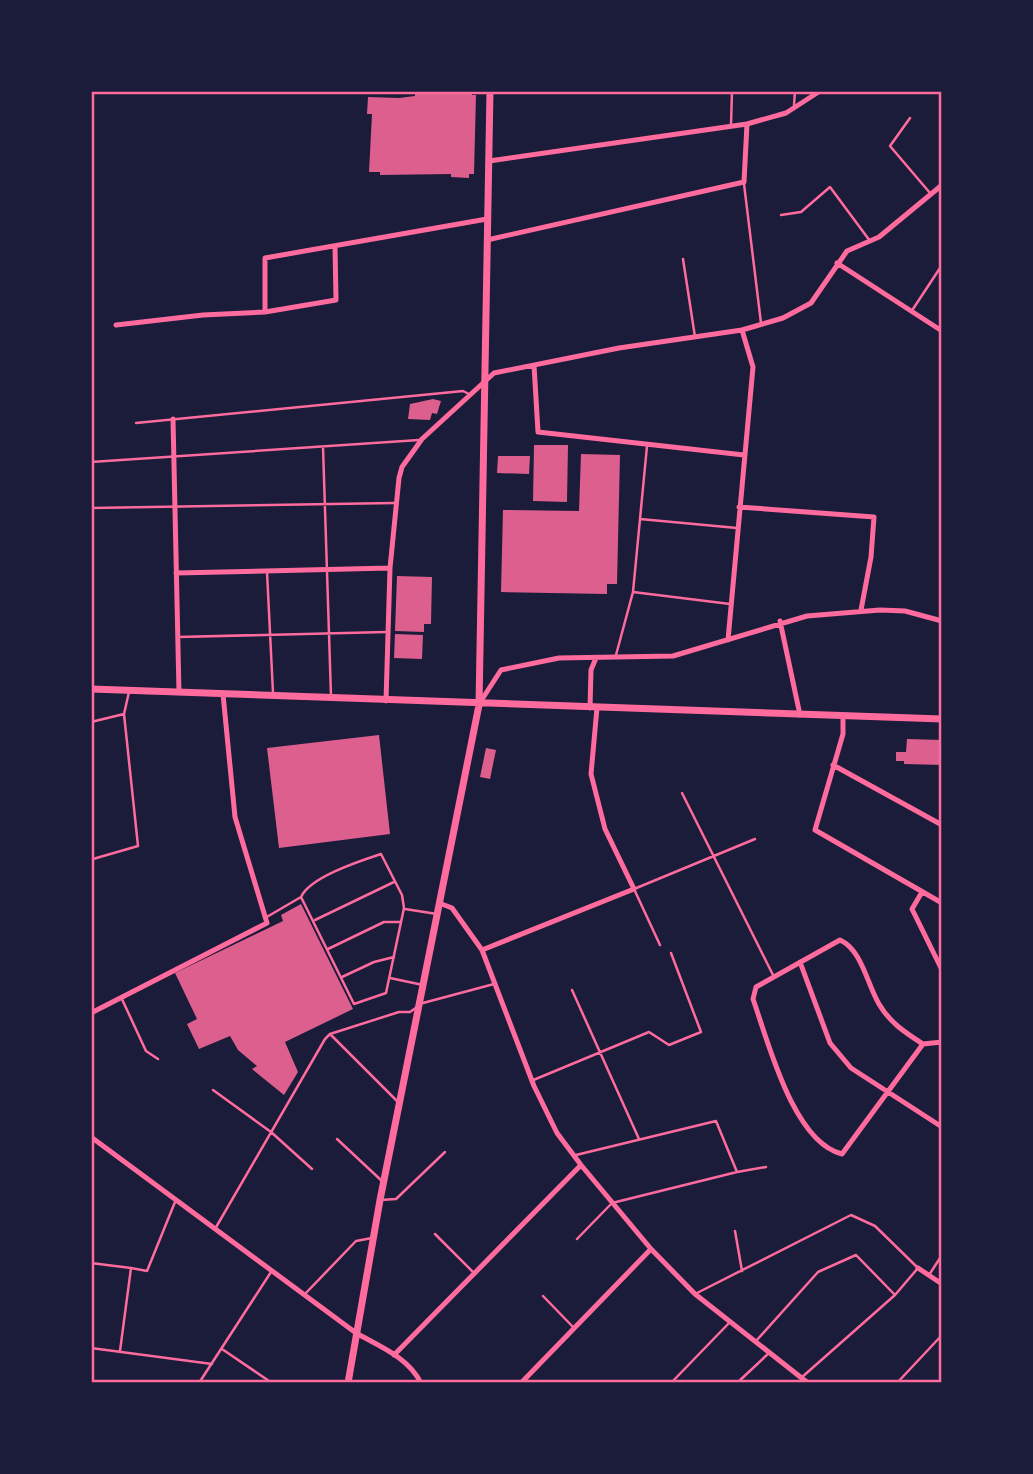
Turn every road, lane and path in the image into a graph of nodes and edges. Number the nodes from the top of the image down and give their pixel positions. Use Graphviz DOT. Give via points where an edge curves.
graph roads {
  1 [pos="490,91"];
  2 [pos="732,91"];
  3 [pos="795,91"];
  4 [pos="820,91"];
  5 [pos="794,109"];
  6 [pos="910,118"];
  7 [pos="747,124"];
  8 [pos="732,125"];
  9 [pos="489,160"];
  10 [pos="744,182"];
  11 [pos="942,185"];
  12 [pos="932,195"];
  13 [pos="781,215"];
  14 [pos="487,219"];
  15 [pos="487,240"];
  16 [pos="870,241"];
  17 [pos="335,246"];
  18 [pos="683,259"];
  19 [pos="837,263"];
  20 [pos="942,265"];
  21 [pos="265,312"];
  22 [pos="911,312"];
  23 [pos="761,323"];
  24 [pos="116,325"];
  25 [pos="742,330"];
  26 [pos="942,331"];
  27 [pos="695,337"];
  28 [pos="534,365"];
  29 [pos="485,380"];
  30 [pos="468,394"];
  31 [pos="173,419"];
  32 [pos="136,423"];
  33 [pos="422,439"];
  34 [pos="323,445"];
  35 [pos="647,446"];
  36 [pos="174,455"];
  37 [pos="744,455"];
  38 [pos="91,462"];
  39 [pos="394,503"];
  40 [pos="325,505"];
  41 [pos="175,507"];
  42 [pos="739,507"];
  43 [pos="91,508"];
  44 [pos="640,519"];
  45 [pos="737,528"];
  46 [pos="390,568"];
  47 [pos="326,569"];
  48 [pos="267,572"];
  49 [pos="176,573"];
  50 [pos="633,592"];
  51 [pos="730,604"];
  52 [pos="861,610"];
  53 [pos="780,621"];
  54 [pos="942,621"];
  55 [pos="327,632"];
  56 [pos="386,632"];
  57 [pos="270,634"];
  58 [pos="178,636"];
  59 [pos="729,640"];
  60 [pos="596,658"];
  61 [pos="615,658"];
  62 [pos="91,689"];
  63 [pos="130,690"];
  64 [pos="179,692"];
  65 [pos="222,694"];
  66 [pos="273,696"];
  67 [pos="331,699"];
  68 [pos="386,701"];
  69 [pos="479,705"];
  70 [pos="593,708"];
  71 [pos="124,714"];
  72 [pos="800,715"];
  73 [pos="843,716"];
  74 [pos="942,719"];
  75 [pos="91,722"];
  76 [pos="833,765"];
  77 [pos="682,793"];
  78 [pos="942,825"];
  79 [pos="755,839"];
  80 [pos="711,858"];
  81 [pos="93,859"];
  82 [pos="395,881"];
  83 [pos="634,889"];
  84 [pos="922,892"];
  85 [pos="301,897"];
  86 [pos="439,903"];
  87 [pos="942,903"];
  88 [pos="404,908"];
  89 [pos="437,914"];
  90 [pos="265,918"];
  91 [pos="315,920"];
  92 [pos="401,922"];
  93 [pos="660,945"];
  94 [pos="328,949"];
  95 [pos="482,950"];
  96 [pos="671,953"];
  97 [pos="394,957"];
  98 [pos="800,962"];
  99 [pos="942,970"];
  100 [pos="773,976"];
  101 [pos="342,977"];
  102 [pos="390,978"];
  103 [pos="496,983"];
  104 [pos="423,985"];
  105 [pos="572,990"];
  106 [pos="121,997"];
  107 [pos="419,1006"];
  108 [pos="91,1013"];
  109 [pos="330,1034"];
  110 [pos="942,1042"];
  111 [pos="923,1044"];
  112 [pos="599,1053"];
  113 [pos="158,1059"];
  114 [pos="531,1081"];
  115 [pos="214,1090"];
  116 [pos="889,1095"];
  117 [pos="400,1104"];
  118 [pos="942,1128"];
  119 [pos="271,1132"];
  120 [pos="91,1137"];
  121 [pos="337,1139"];
  122 [pos="639,1139"];
  123 [pos="445,1152"];
  124 [pos="574,1155"];
  125 [pos="581,1164"];
  126 [pos="766,1167"];
  127 [pos="312,1169"];
  128 [pos="737,1172"];
  129 [pos="384,1183"];
  130 [pos="175,1200"];
  131 [pos="380,1200"];
  132 [pos="612,1203"];
  133 [pos="215,1229"];
  134 [pos="736,1231"];
  135 [pos="435,1234"];
  136 [pos="373,1238"];
  137 [pos="577,1239"];
  138 [pos="651,1249"];
  139 [pos="942,1255"];
  140 [pos="91,1263"];
  141 [pos="131,1268"];
  142 [pos="918,1268"];
  143 [pos="742,1271"];
  144 [pos="271,1272"];
  145 [pos="475,1274"];
  146 [pos="929,1275"];
  147 [pos="942,1284"];
  148 [pos="695,1294"];
  149 [pos="304,1295"];
  150 [pos="895,1295"];
  151 [pos="543,1296"];
  152 [pos="730,1322"];
  153 [pos="574,1328"];
  154 [pos="356,1333"];
  155 [pos="942,1335"];
  156 [pos="756,1341"];
  157 [pos="91,1348"];
  158 [pos="222,1349"];
  159 [pos="120,1351"];
  160 [pos="769,1353"];
  161 [pos="394,1354"];
  162 [pos="212,1364"];
  163 [pos="801,1379"];
  164 [pos="199,1383"];
  165 [pos="272,1383"];
  166 [pos="348,1383"];
  167 [pos="421,1383"];
  168 [pos="521,1383"];
  169 [pos="671,1383"];
  170 [pos="737,1383"];
  171 [pos="808,1383"];
  172 [pos="897,1383"];
  1 -- 9 [label="street"];
  2 -- 8 [label="lane"];
  3 -- 5 [label="lane"];
  4 -- 5 [label="street"];
  5 -- 7 [label="street"];
  6 -- 12 [label="lane" via="890,146"];
  7 -- 8 [label="street"];
  7 -- 10 [label="street"];
  8 -- 9 [label="street"];
  9 -- 14 [label="street"];
  10 -- 15 [label="street"];
  10 -- 23 [label="lane"];
  11 -- 12 [label="street"];
  12 -- 16 [label="street"];
  13 -- 16 [label="lane" via="801,212 830,187"];
  14 -- 15 [label="street"];
  14 -- 17 [label="street"];
  15 -- 29 [label="street"];
  16 -- 19 [label="street" via="848,251"];
  17 -- 21 [label="street" via="265,258"];
  17 -- 21 [label="street" via="336,300"];
  18 -- 27 [label="lane"];
  19 -- 22 [label="street"];
  19 -- 23 [label="street" via="811,303 783,318"];
  20 -- 22 [label="lane"];
  21 -- 24 [label="street"];
  22 -- 26 [label="street"];
  23 -- 25 [label="street"];
  25 -- 27 [label="street"];
  25 -- 37 [label="street" via="754,366"];
  27 -- 28 [label="street"];
  28 -- 29 [label="street" via="494,373"];
  28 -- 35 [label="street" via="538,432"];
  29 -- 30 [label="street"];
  29 -- 69 [label="street"];
  30 -- 31 [label="lane" via="424,394"];
  30 -- 33 [label="street"];
  31 -- 32 [label="lane"];
  31 -- 36 [label="street"];
  33 -- 34 [label="lane"];
  33 -- 39 [label="street" via="402,467"];
  34 -- 36 [label="lane"];
  34 -- 40 [label="lane"];
  35 -- 37 [label="street"];
  35 -- 44 [label="lane"];
  36 -- 38 [label="lane"];
  36 -- 41 [label="street"];
  37 -- 42 [label="street"];
  39 -- 40 [label="lane"];
  39 -- 46 [label="street"];
  40 -- 41 [label="lane"];
  40 -- 47 [label="lane"];
  41 -- 43 [label="lane"];
  41 -- 49 [label="street"];
  42 -- 45 [label="street"];
  42 -- 52 [label="street" via="874,517"];
  44 -- 45 [label="lane"];
  44 -- 50 [label="lane"];
  45 -- 51 [label="street"];
  46 -- 47 [label="street"];
  46 -- 56 [label="street"];
  47 -- 48 [label="street"];
  47 -- 55 [label="lane"];
  48 -- 49 [label="street"];
  48 -- 57 [label="lane"];
  49 -- 58 [label="street"];
  50 -- 51 [label="lane"];
  50 -- 61 [label="lane"];
  51 -- 59 [label="street"];
  52 -- 53 [label="street"];
  52 -- 54 [label="street" via="905,611"];
  53 -- 59 [label="street"];
  53 -- 72 [label="street"];
  55 -- 56 [label="lane"];
  55 -- 57 [label="lane"];
  55 -- 67 [label="lane"];
  56 -- 68 [label="street"];
  57 -- 58 [label="lane"];
  57 -- 66 [label="lane"];
  58 -- 64 [label="street"];
  59 -- 61 [label="street" via="673,656"];
  60 -- 61 [label="street"];
  60 -- 69 [label="street" via="559,658 501,670"];
  60 -- 70 [label="street" via="591,670"];
  62 -- 63 [label="street"];
  63 -- 64 [label="street"];
  63 -- 71 [label="lane"];
  64 -- 65 [label="street"];
  65 -- 66 [label="street"];
  65 -- 90 [label="street" via="235,817"];
  66 -- 67 [label="street"];
  67 -- 68 [label="street"];
  68 -- 69 [label="street"];
  69 -- 70 [label="street"];
  69 -- 86 [label="street"];
  70 -- 72 [label="street"];
  70 -- 83 [label="street" via="594,792 605,829"];
  71 -- 75 [label="lane"];
  71 -- 81 [label="lane" via="138,846"];
  72 -- 73 [label="street"];
  73 -- 74 [label="street"];
  73 -- 76 [label="street" via="843,734"];
  76 -- 78 [label="street"];
  76 -- 84 [label="street" via="815,830"];
  77 -- 80 [label="lane"];
  79 -- 80 [label="lane"];
  80 -- 83 [label="lane"];
  80 -- 100 [label="lane"];
  82 -- 85 [label="lane" via="381,854 346,867 304,890"];
  82 -- 88 [label="lane"];
  82 -- 91 [label="lane"];
  83 -- 93 [label="lane"];
  83 -- 95 [label="street"];
  84 -- 87 [label="street"];
  84 -- 99 [label="street" via="912,909"];
  85 -- 90 [label="lane"];
  85 -- 91 [label="lane"];
  86 -- 89 [label="street"];
  86 -- 95 [label="street" via="452,908"];
  88 -- 89 [label="lane"];
  88 -- 92 [label="lane"];
  89 -- 104 [label="street"];
  90 -- 106 [label="street" via="267,923"];
  91 -- 94 [label="lane"];
  92 -- 94 [label="lane" via="384,922"];
  92 -- 97 [label="lane"];
  94 -- 101 [label="lane"];
  95 -- 103 [label="street"];
  96 -- 112 [label="lane" via="701,1032 668,1045 649,1031"];
  97 -- 101 [label="lane"];
  97 -- 102 [label="lane"];
  98 -- 100 [label="street"];
  98 -- 111 [label="street" via="840,940 851,945 880,1005 896,1026"];
  98 -- 116 [label="street" via="830,1043 851,1068"];
  100 -- 116 [label="street" via="756,987 753,999 788,1100 831,1151 842,1154"];
  101 -- 102 [label="lane" via="354,1004 386,993"];
  102 -- 104 [label="lane"];
  103 -- 107 [label="lane"];
  103 -- 114 [label="street"];
  104 -- 107 [label="street"];
  105 -- 112 [label="lane"];
  106 -- 108 [label="street"];
  106 -- 113 [label="lane" via="146,1051"];
  107 -- 109 [label="lane"];
  107 -- 117 [label="street"];
  109 -- 117 [label="lane"];
  109 -- 119 [label="lane"];
  110 -- 111 [label="street"];
  111 -- 116 [label="street"];
  112 -- 114 [label="lane"];
  112 -- 122 [label="lane"];
  114 -- 124 [label="street" via="557,1133"];
  115 -- 119 [label="lane"];
  116 -- 118 [label="street"];
  117 -- 129 [label="street"];
  119 -- 127 [label="lane"];
  119 -- 133 [label="lane"];
  120 -- 130 [label="street"];
  121 -- 129 [label="lane"];
  122 -- 124 [label="lane"];
  122 -- 128 [label="lane" via="716,1121"];
  123 -- 131 [label="lane" via="396,1199"];
  124 -- 125 [label="street"];
  125 -- 132 [label="street"];
  125 -- 145 [label="street"];
  126 -- 128 [label="lane"];
  128 -- 132 [label="lane"];
  129 -- 131 [label="street"];
  130 -- 133 [label="street"];
  130 -- 141 [label="lane" via="148,1271"];
  131 -- 136 [label="street"];
  132 -- 137 [label="lane"];
  132 -- 138 [label="street"];
  133 -- 144 [label="street"];
  134 -- 143 [label="lane"];
  135 -- 145 [label="lane"];
  136 -- 149 [label="lane" via="356,1241"];
  136 -- 154 [label="street"];
  138 -- 148 [label="street"];
  138 -- 153 [label="street"];
  139 -- 146 [label="lane"];
  140 -- 141 [label="lane"];
  141 -- 159 [label="lane"];
  142 -- 143 [label="lane" via="875,1226 851,1215"];
  142 -- 146 [label="street"];
  142 -- 150 [label="lane"];
  143 -- 148 [label="lane"];
  144 -- 149 [label="street"];
  144 -- 158 [label="lane"];
  145 -- 161 [label="street"];
  146 -- 147 [label="street"];
  148 -- 152 [label="street"];
  149 -- 154 [label="street"];
  150 -- 156 [label="lane" via="856,1255 818,1272"];
  150 -- 163 [label="lane"];
  151 -- 153 [label="lane"];
  152 -- 156 [label="street"];
  152 -- 169 [label="lane"];
  153 -- 168 [label="street"];
  154 -- 161 [label="street"];
  154 -- 166 [label="street"];
  155 -- 172 [label="lane"];
  156 -- 160 [label="street"];
  157 -- 159 [label="lane"];
  158 -- 162 [label="lane"];
  158 -- 165 [label="lane"];
  159 -- 162 [label="lane"];
  160 -- 163 [label="street"];
  160 -- 170 [label="lane"];
  161 -- 167 [label="street"];
  162 -- 164 [label="lane"];
  163 -- 171 [label="street"];
}
